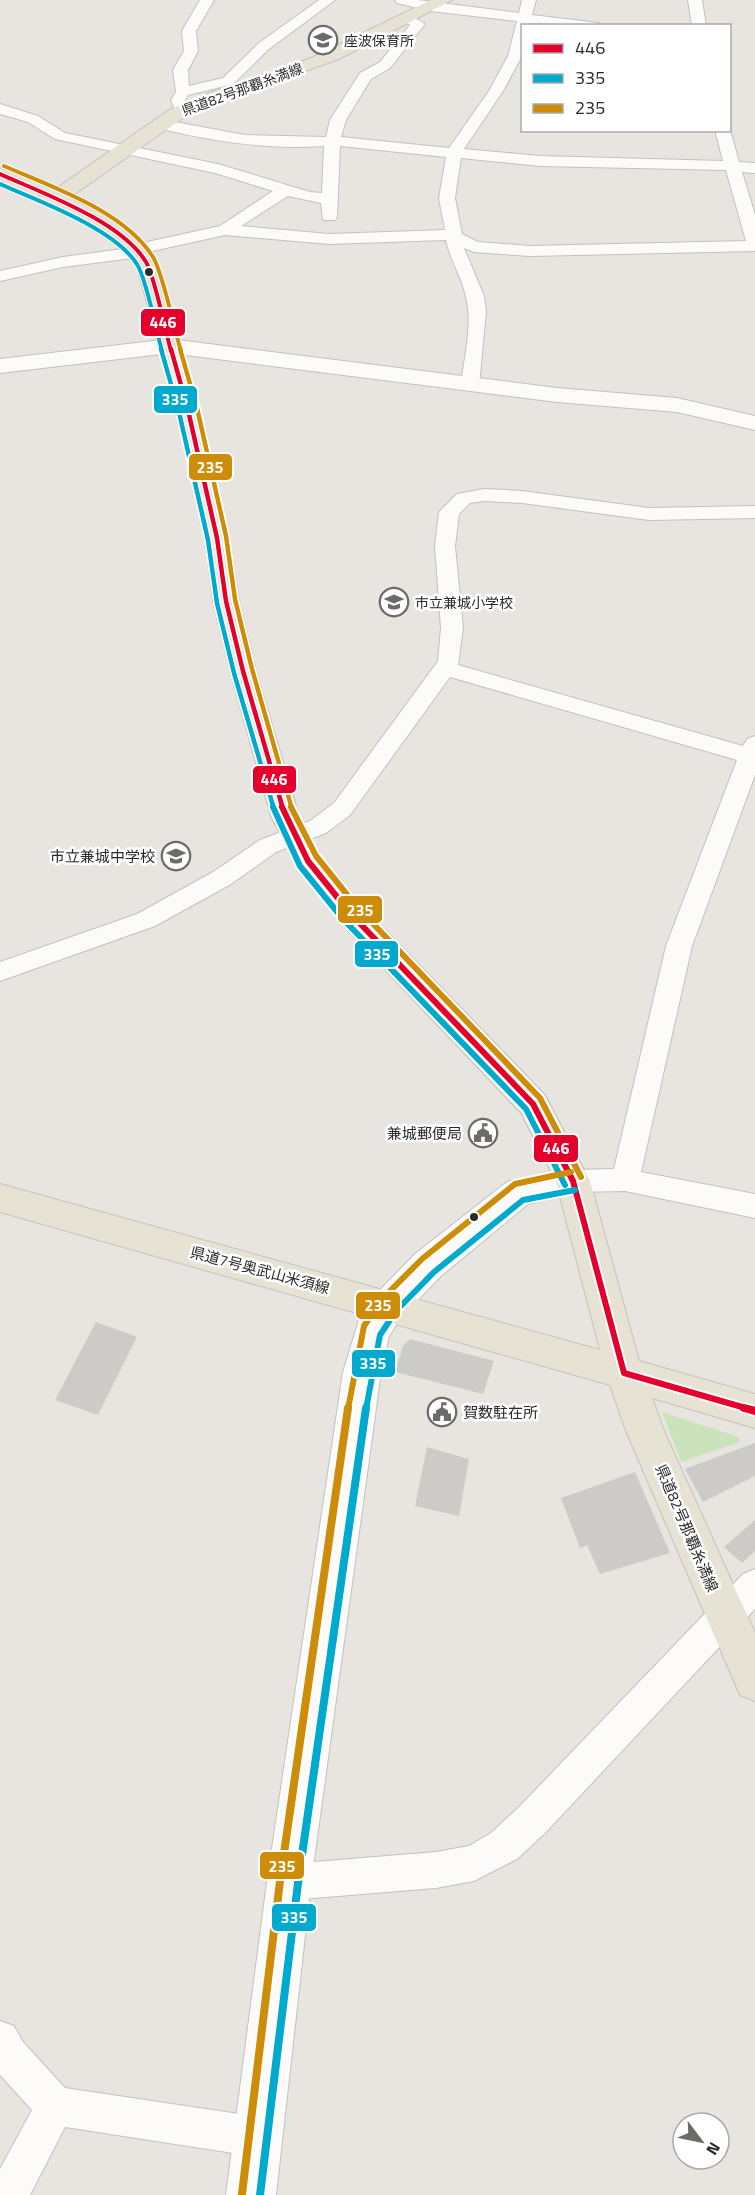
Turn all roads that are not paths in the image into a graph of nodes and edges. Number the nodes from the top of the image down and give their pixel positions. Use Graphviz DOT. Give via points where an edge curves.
graph roads {
  1 [pos="207,0"];
  2 [pos="328,0"];
  3 [pos="402,0"];
  4 [pos="529,0"];
  5 [pos="695,0"];
  6 [pos="437,3"];
  7 [pos="524,16"];
  8 [pos="408,18"];
  9 [pos="522,24"];
  10 [pos="580,24"];
  11 [pos="699,24"];
  12 [pos="521,29"];
  13 [pos="233,85"];
  14 [pos="182,102"];
  15 [pos="0,109"];
  16 [pos="159,124"];
  17 [pos="723,132"];
  18 [pos="332,141"];
  19 [pos="123,150"];
  20 [pos="454,152"];
  21 [pos="734,166"];
  22 [pos="755,168"];
  23 [pos="0,174"];
  24 [pos="286,190"];
  25 [pos="53,199"];
  26 [pos="328,199"];
  27 [pos="225,230"];
  28 [pos="452,236"];
  29 [pos="329,239"];
  30 [pos="755,244"];
  31 [pos="139,250"];
  32 [pos="0,276"];
  33 [pos="170,346"];
  34 [pos="0,366"];
  35 [pos="470,385"];
  36 [pos="755,423"];
  37 [pos="755,512"];
  38 [pos="445,668"];
  39 [pos="753,750"];
  40 [pos="294,835"];
  41 [pos="0,972"];
  42 [pos="625,1180"];
  43 [pos="573,1182"];
  44 [pos="0,1198"];
  45 [pos="755,1206"];
  46 [pos="389,1305"];
  47 [pos="624,1373"];
  48 [pos="755,1411"];
  49 [pos="755,1585"];
  50 [pos="725,1617"];
  51 [pos="755,1680"];
  52 [pos="289,1882"];
  53 [pos="0,2040"];
  54 [pos="55,2106"];
  55 [pos="259,2137"];
  56 [pos="8,2195"];
  57 [pos="251,2195"];
  1 -- 14 [label="street" via="189,31 191,51 181,64 178,78"];
  2 -- 13 [label="street" via="264,46"];
  3 -- 6 [label="street"];
  4 -- 7 [label="street"];
  5 -- 11 [label="street"];
  6 -- 7 [label="street"];
  6 -- 8 [label="main road, 県道82号那覇糸満線"];
  7 -- 9 [label="street"];
  7 -- 10 [label="street"];
  8 -- 13 [label="main road, 県道82号那覇糸満線" via="317,62"];
  8 -- 18 [label="street" via="418,24 385,65 365,76 338,120"];
  12 -- 20 [label="street" via="515,56 496,91"];
  13 -- 14 [label="main road, 県道82号那覇糸満線"];
  14 -- 16 [label="main road, 県道82号那覇糸満線"];
  15 -- 19 [label="street" via="33,119 60,136"];
  16 -- 18 [label="street" via="213,137"];
  16 -- 19 [label="main road, 県道82号那覇糸満線"];
  17 -- 21 [label="street"];
  18 -- 20 [label="street"];
  18 -- 26 [label="street"];
  19 -- 24 [label="street" via="218,169"];
  19 -- 25 [label="main road, 県道82号那覇糸満線" via="77,186"];
  20 -- 21 [label="street" via="540,161 622,160"];
  20 -- 28 [label="street" via="447,198"];
  21 -- 22 [label="street"];
  21 -- 30 [label="street"];
  23 -- 25 [label="main road"];
  24 -- 26 [label="street"];
  24 -- 27 [label="street"];
  25 -- 31 [label="main road" via="104,225"];
  26 -- 29 [label="street"];
  27 -- 29 [label="street"];
  27 -- 31 [label="street"];
  28 -- 29 [label="street"];
  28 -- 30 [label="street" via="474,247 530,251"];
  28 -- 35 [label="street" via="475,296 477,312"];
  31 -- 32 [label="street"];
  31 -- 33 [label="main road" via="152,278"];
  33 -- 34 [label="street"];
  33 -- 35 [label="street"];
  33 -- 40 [label="main road" via="243,671"];
  35 -- 36 [label="street" via="677,405"];
  37 -- 38 [label="street" via="649,514 522,497 464,498 449,513 445,546 452,628"];
  38 -- 39 [label="street"];
  38 -- 40 [label="street" via="342,809 318,827"];
  39 -- 42 [label="street" via="679,946"];
  40 -- 41 [label="street" via="268,846 222,878 146,920"];
  40 -- 43 [label="main road" via="308,861 350,913 533,1104"];
  42 -- 43 [label="street"];
  42 -- 45 [label="street"];
  43 -- 46 [label="street" via="519,1192 428,1265"];
  43 -- 47 [label="main road"];
  44 -- 46 [label="main road, 県道7号奥武山米須線"];
  46 -- 47 [label="main road, 県道7号奥武山米須線"];
  46 -- 52 [label="street" via="372,1331 362,1372"];
  47 -- 48 [label="main road, 県道7号奥武山米須線"];
  47 -- 50 [label="main road, 県道82号那覇糸満線"];
  49 -- 50 [label="street"];
  50 -- 51 [label="main road, 県道82号那覇糸満線"];
  50 -- 52 [label="street" via="504,1846 474,1863 436,1870"];
  52 -- 55 [label="street"];
  53 -- 54 [label="street" via="9,2056"];
  54 -- 55 [label="street"];
  54 -- 56 [label="street"];
  55 -- 57 [label="street"];
}
